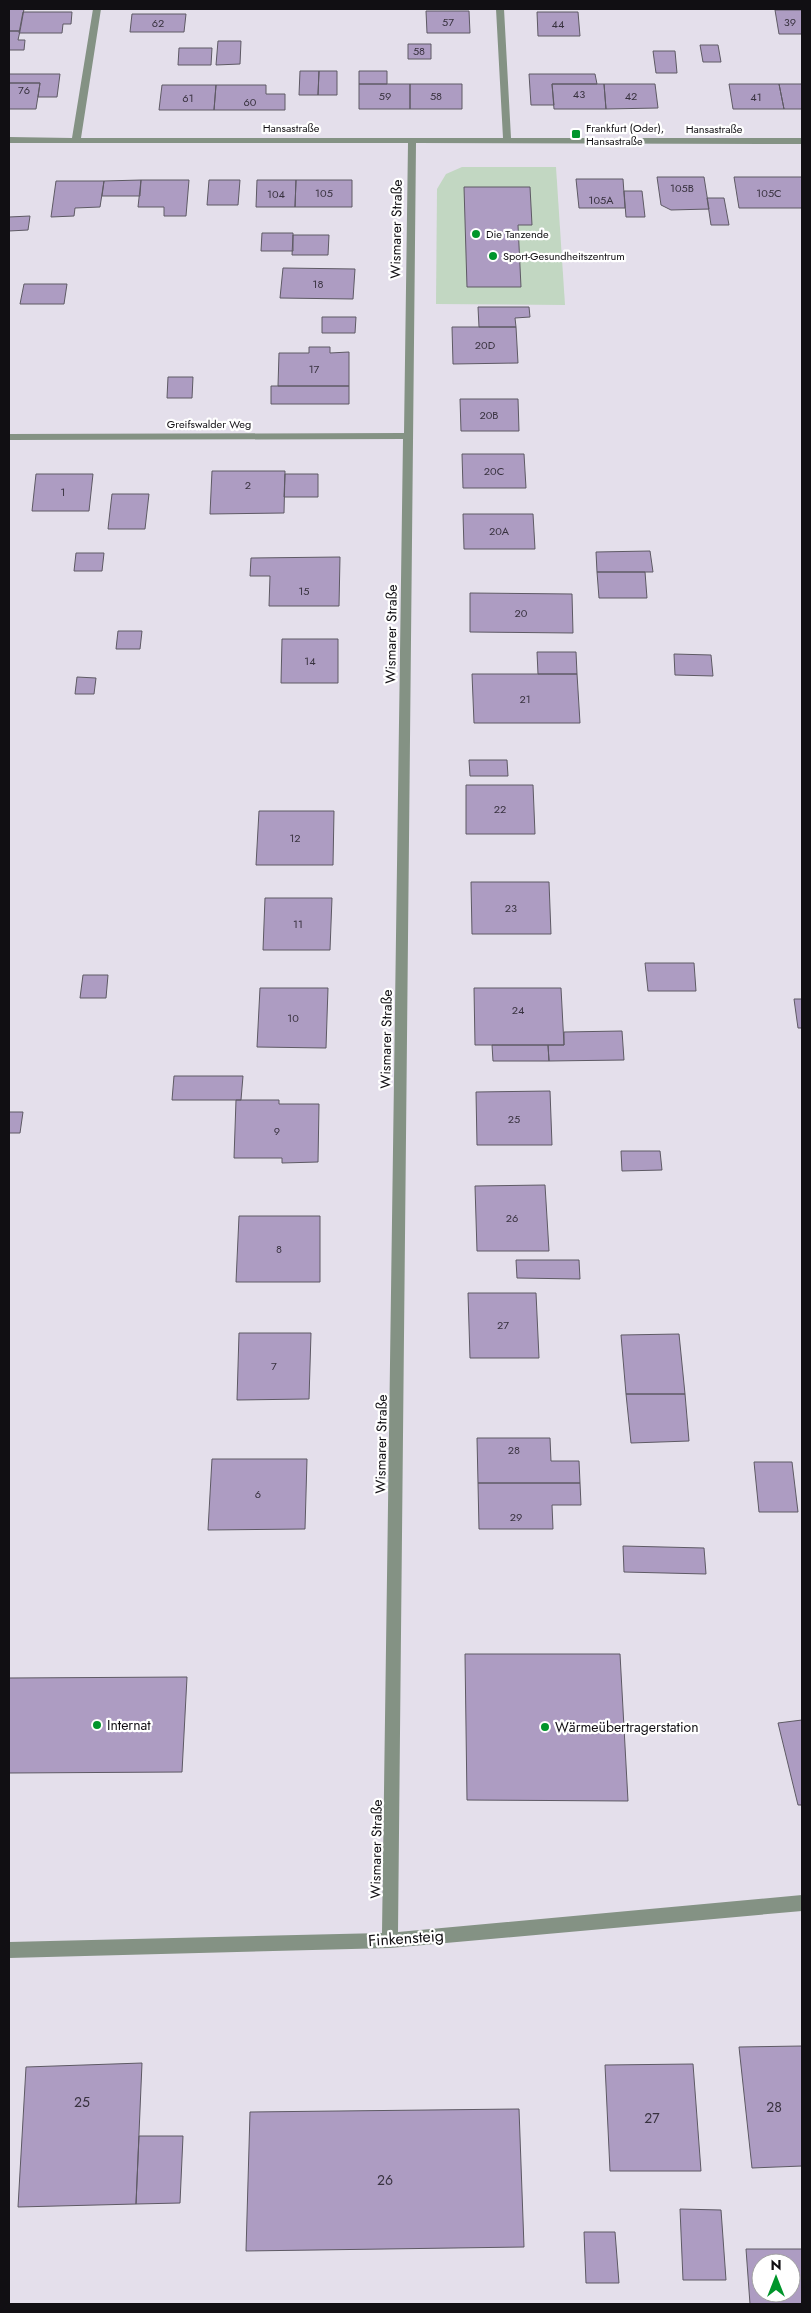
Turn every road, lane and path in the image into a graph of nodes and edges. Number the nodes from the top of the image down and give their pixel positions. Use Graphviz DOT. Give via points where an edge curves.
graph roads {
  1 [pos="97,9"];
  2 [pos="500,9"];
  3 [pos="412,139"];
  4 [pos="507,139"];
  5 [pos="9,140"];
  6 [pos="76,140"];
  7 [pos="802,140"];
  8 [pos="409,436"];
  9 [pos="9,437"];
  10 [pos="802,1903"];
  11 [pos="390,1940"];
  12 [pos="9,1950"];
  1 -- 6 [label="street"];
  2 -- 4 [label="street"];
  3 -- 4 [label="street, Hansastraße"];
  3 -- 6 [label="street, Hansastraße"];
  3 -- 8 [label="street, Wismarer Straße"];
  4 -- 7 [label="street, Hansastraße"];
  5 -- 6 [label="street, Hansastraße"];
  8 -- 9 [label="street, Greifswalder Weg"];
  8 -- 11 [label="street, Wismarer Straße"];
  10 -- 11 [label="street, Finkensteig"];
  11 -- 12 [label="street, Finkensteig"];
}
